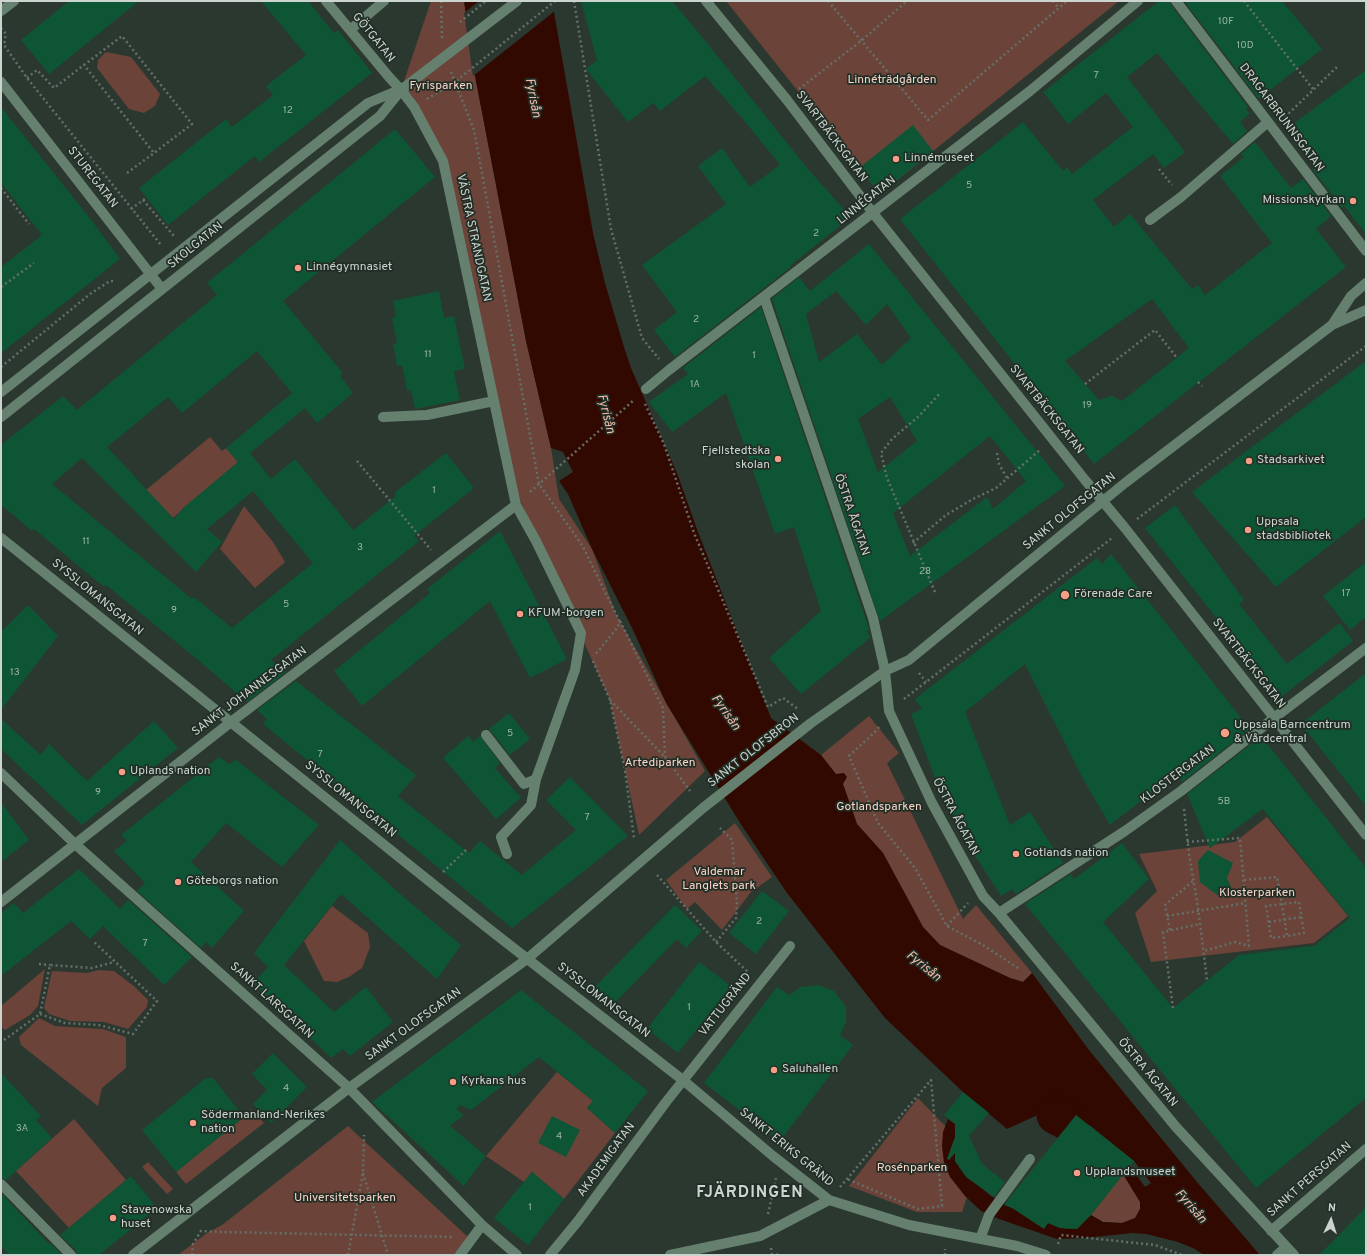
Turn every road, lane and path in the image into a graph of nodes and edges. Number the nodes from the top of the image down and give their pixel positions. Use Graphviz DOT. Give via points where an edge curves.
graph roads {
  1 [pos="14,1"];
  2 [pos="326,1"];
  3 [pos="384,1"];
  4 [pos="441,1"];
  5 [pos="486,1"];
  6 [pos="517,1"];
  7 [pos="555,1"];
  8 [pos="574,1"];
  9 [pos="706,1"];
  10 [pos="828,1"];
  11 [pos="907,1"];
  12 [pos="1053,1"];
  13 [pos="1067,1"];
  14 [pos="1138,1"];
  15 [pos="1176,1"];
  16 [pos="1244,1"];
  17 [pos="1058,7"];
  18 [pos="1,12"];
  19 [pos="463,20"];
  20 [pos="1,28"];
  21 [pos="350,30"];
  22 [pos="861,41"];
  23 [pos="444,57"];
  24 [pos="84,65"];
  25 [pos="1338,66"];
  26 [pos="469,70"];
  27 [pos="27,78"];
  28 [pos="1,82"];
  29 [pos="1313,88"];
  30 [pos="401,90"];
  31 [pos="798,90"];
  32 [pos="1270,126"];
  33 [pos="154,153"];
  34 [pos="1159,169"];
  35 [pos="127,173"];
  36 [pos="1,188"];
  37 [pos="1181,197"];
  38 [pos="131,209"];
  39 [pos="873,213"];
  40 [pos="1150,220"];
  41 [pos="29,224"];
  42 [pos="176,239"];
  43 [pos="164,249"];
  44 [pos="1366,251"];
  45 [pos="34,263"];
  46 [pos="150,274"];
  47 [pos="1366,283"];
  48 [pos="1,287"];
  49 [pos="162,290"];
  50 [pos="764,297"];
  51 [pos="1366,310"];
  52 [pos="1332,325"];
  53 [pos="1177,358"];
  54 [pos="669,370"];
  55 [pos="1198,382"];
  56 [pos="1085,384"];
  57 [pos="1202,386"];
  58 [pos="646,389"];
  59 [pos="1,392"];
  60 [pos="941,392"];
  61 [pos="649,399"];
  62 [pos="494,401"];
  63 [pos="1,416"];
  64 [pos="383,417"];
  65 [pos="1052,439"];
  66 [pos="997,453"];
  67 [pos="357,461"];
  68 [pos="1007,478"];
  69 [pos="539,484"];
  70 [pos="1102,501"];
  71 [pos="516,505"];
  72 [pos="1,538"];
  73 [pos="913,542"];
  74 [pos="442,562"];
  75 [pos="935,592"];
  76 [pos="619,620"];
  77 [pos="1366,648"];
  78 [pos="885,671"];
  79 [pos="918,672"];
  80 [pos="926,682"];
  81 [pos="610,700"];
  82 [pos="798,709"];
  83 [pos="889,711"];
  84 [pos="821,715"];
  85 [pos="1274,718"];
  86 [pos="232,722"];
  87 [pos="486,735"];
  88 [pos="665,757"];
  89 [pos="1,772"];
  90 [pos="536,779"];
  91 [pos="690,791"];
  92 [pos="1182,791"];
  93 [pos="703,808"];
  94 [pos="720,828"];
  95 [pos="1366,835"];
  96 [pos="634,838"];
  97 [pos="1187,842"];
  98 [pos="74,843"];
  99 [pos="466,850"];
  100 [pos="508,854"];
  101 [pos="443,871"];
  102 [pos="657,875"];
  103 [pos="1193,880"];
  104 [pos="1244,880"];
  105 [pos="981,894"];
  106 [pos="1,902"];
  107 [pos="1246,903"];
  108 [pos="1282,904"];
  109 [pos="1198,910"];
  110 [pos="999,913"];
  111 [pos="1167,916"];
  112 [pos="1301,917"];
  113 [pos="1285,920"];
  114 [pos="1269,922"];
  115 [pos="1200,924"];
  116 [pos="947,926"];
  117 [pos="1170,930"];
  118 [pos="1287,936"];
  119 [pos="93,941"];
  120 [pos="716,942"];
  121 [pos="790,946"];
  122 [pos="1204,951"];
  123 [pos="528,959"];
  124 [pos="115,962"];
  125 [pos="39,964"];
  126 [pos="50,966"];
  127 [pos="1018,968"];
  128 [pos="1208,980"];
  129 [pos="761,982"];
  130 [pos="1173,1008"];
  131 [pos="40,1014"];
  132 [pos="4,1040"];
  133 [pos="684,1080"];
  134 [pos="349,1088"];
  135 [pos="364,1135"];
  136 [pos="1366,1149"];
  137 [pos="1030,1159"];
  138 [pos="785,1165"];
  139 [pos="363,1173"];
  140 [pos="847,1179"];
  141 [pos="1,1184"];
  142 [pos="829,1200"];
  143 [pos="482,1225"];
  144 [pos="1271,1231"];
  145 [pos="767,1234"];
  146 [pos="352,1235"];
  147 [pos="382,1235"];
  148 [pos="1061,1235"];
  149 [pos="474,1237"];
  150 [pos="980,1239"];
  151 [pos="946,1246"];
  152 [pos="1286,1247"];
  153 [pos="71,1255"];
  154 [pos="133,1255"];
  155 [pos="192,1255"];
  156 [pos="348,1255"];
  157 [pos="388,1255"];
  158 [pos="460,1255"];
  159 [pos="517,1255"];
  160 [pos="550,1255"];
  161 [pos="670,1255"];
  162 [pos="779,1255"];
  163 [pos="945,1255"];
  164 [pos="1046,1255"];
  165 [pos="1182,1255"];
  166 [pos="1277,1255"];
  167 [pos="1294,1255"];
  1 -- 18 [label="street"];
  2 -- 21 [label="street, GÖTGATAN"];
  3 -- 21 [label="street"];
  4 -- 23 [label="path"];
  5 -- 19 [label="path"];
  6 -- 23 [label="street, SKOLGATAN"];
  7 -- 26 [label="path"];
  8 -- 54 [label="path" via="611,229 642,338"];
  9 -- 39 [label="street, SVARTBÄCKSGATAN" via="787,100"];
  10 -- 22 [label="path"];
  11 -- 22 [label="path"];
  12 -- 17 [label="path"];
  13 -- 17 [label="path"];
  14 -- 39 [label="street, LINNÉGATAN" via="1030,91"];
  15 -- 32 [label="street, DRAGARBRUNNSGATAN"];
  16 -- 29 [label="path"];
  17 -- 22 [label="path" via="928,120"];
  20 -- 27 [label="path" via="6,34 4,46"];
  21 -- 30 [label="street, GÖTGATAN"];
  22 -- 31 [label="path"];
  23 -- 30 [label="street, SKOLGATAN"];
  23 -- 69 [label="path" via="474,130"];
  24 -- 27 [label="path" via="54,88 37,70"];
  24 -- 33 [label="path"];
  24 -- 33 [label="path" via="122,36 187,117 192,124"];
  25 -- 29 [label="path"];
  27 -- 38 [label="path"];
  28 -- 46 [label="street, STUREGATAN"];
  29 -- 32 [label="path"];
  30 -- 46 [label="street, SKOLGATAN" via="368,103"];
  30 -- 49 [label="street, SKOLGATAN" via="380,116"];
  30 -- 62 [label="street, VÄSTRA STRANDGATAN" via="414,107 443,161"];
  32 -- 37 [label="street"];
  32 -- 44 [label="street, DRAGARBRUNNSGATAN"];
  33 -- 35 [label="path"];
  34 -- 37 [label="path"];
  36 -- 41 [label="path"];
  37 -- 40 [label="street"];
  38 -- 42 [label="path" via="145,199"];
  38 -- 43 [label="path"];
  39 -- 50 [label="street, LINNÉGATAN"];
  39 -- 65 [label="street, SVARTBÄCKSGATAN"];
  45 -- 48 [label="path"];
  46 -- 49 [label="street, STUREGATAN"];
  46 -- 59 [label="street, SKOLGATAN"];
  47 -- 52 [label="street, SANKT OLOFSGATAN" via="1351,296"];
  49 -- 63 [label="street, SKOLGATAN"];
  50 -- 54 [label="street, LINNÉGATAN"];
  50 -- 78 [label="street, ÖSTRA ÅGATAN" via="872,618"];
  51 -- 52 [label="street, SANKT OLOFSGATAN"];
  52 -- 70 [label="street, SANKT OLOFSGATAN"];
  53 -- 56 [label="path" via="1155,330"];
  54 -- 58 [label="street, LINNÉGATAN"];
  55 -- 57 [label="path"];
  58 -- 69 [label="path"];
  60 -- 73 [label="path" via="881,453 887,478"];
  61 -- 82 [label="path" via="644,403 664,444 694,533 768,707 783,698"];
  62 -- 64 [label="street" via="427,415"];
  62 -- 71 [label="street, VÄSTRA STRANDGATAN"];
  65 -- 68 [label="path"];
  65 -- 70 [label="street, SVARTBÄCKSGATAN"];
  66 -- 68 [label="path"];
  67 -- 74 [label="path"];
  68 -- 73 [label="path" via="996,488 946,515"];
  69 -- 76 [label="path" via="582,545"];
  70 -- 78 [label="street, SANKT OLOFSGATAN" via="923,650"];
  70 -- 85 [label="street, SVARTBÄCKSGATAN"];
  71 -- 74 [label="street, SANKT JOHANNESGATAN"];
  71 -- 90 [label="street, VÄSTRA STRANDGATAN" via="581,633 575,670"];
  72 -- 86 [label="street, SYSSLOMANSGATAN"];
  73 -- 75 [label="path"];
  74 -- 86 [label="street, SANKT JOHANNESGATAN"];
  76 -- 81 [label="path" via="618,627 592,658"];
  76 -- 88 [label="path" via="663,708"];
  77 -- 85 [label="street, KLOSTERGATAN"];
  78 -- 83 [label="street, ÖSTRA ÅGATAN"];
  78 -- 84 [label="street, SANKT OLOFSGATAN"];
  79 -- 80 [label="path"];
  81 -- 88 [label="path"];
  81 -- 96 [label="path" via="625,770"];
  83 -- 105 [label="street, ÖSTRA ÅGATAN" via="932,803"];
  83 -- 116 [label="path" via="876,731 849,756 878,823 915,868"];
  84 -- 93 [label="street, SANKT OLOFSBRON"];
  85 -- 92 [label="street, KLOSTERGATAN"];
  85 -- 95 [label="street, SVARTBÄCKSGATAN"];
  86 -- 98 [label="street, SANKT JOHANNESGATAN"];
  86 -- 123 [label="street, SYSSLOMANSGATAN"];
  87 -- 90 [label="street" via="524,784"];
  88 -- 91 [label="path"];
  89 -- 98 [label="street, SANKT LARSGATAN"];
  90 -- 100 [label="street" via="532,804 501,837"];
  92 -- 97 [label="path"];
  92 -- 110 [label="street, KLOSTERGATAN"];
  93 -- 123 [label="street, SANKT OLOFSGATAN"];
  94 -- 120 [label="path" via="732,840 737,903 736,918"];
  97 -- 103 [label="path"];
  97 -- 104 [label="path" via="1240,838"];
  98 -- 106 [label="street, SANKT JOHANNESGATAN"];
  98 -- 134 [label="street, SANKT LARSGATAN"];
  99 -- 101 [label="path"];
  102 -- 120 [label="path"];
  103 -- 109 [label="path"];
  103 -- 111 [label="path" via="1165,905"];
  104 -- 107 [label="path"];
  104 -- 108 [label="path" via="1277,877"];
  105 -- 110 [label="street, ÖSTRA ÅGATAN"];
  105 -- 116 [label="path" via="975,896"];
  107 -- 109 [label="path"];
  107 -- 122 [label="path" via="1248,946 1235,942"];
  108 -- 112 [label="path" via="1298,902"];
  108 -- 113 [label="path"];
  108 -- 114 [label="path" via="1266,906"];
  109 -- 111 [label="path"];
  109 -- 115 [label="path"];
  110 -- 144 [label="street, ÖSTRA ÅGATAN" via="1176,1127"];
  111 -- 117 [label="path"];
  112 -- 113 [label="path"];
  112 -- 118 [label="path" via="1304,933"];
  113 -- 114 [label="path"];
  113 -- 118 [label="path"];
  114 -- 118 [label="path" via="1271,938"];
  115 -- 117 [label="path"];
  115 -- 122 [label="path"];
  116 -- 127 [label="path"];
  117 -- 130 [label="path" via="1163,932"];
  119 -- 124 [label="path"];
  120 -- 129 [label="path"];
  121 -- 129 [label="street, VATTUGRÄND"];
  122 -- 128 [label="path"];
  123 -- 133 [label="street, SYSSLOMANSGATAN"];
  123 -- 134 [label="street, SANKT OLOFSGATAN"];
  124 -- 126 [label="path" via="92,968"];
  124 -- 131 [label="path" via="157,1001 133,1034 99,1025 65,1023"];
  125 -- 126 [label="path"];
  126 -- 131 [label="path"];
  129 -- 133 [label="street, VATTUGRÄND"];
  131 -- 132 [label="path"];
  133 -- 138 [label="street, SANKT ERIKS GRÄND"];
  133 -- 160 [label="street, AKADEMIGATAN"];
  134 -- 143 [label="street, SANKT LARSGATAN"];
  134 -- 154 [label="street, SANKT OLOFSGATAN"];
  135 -- 139 [label="path"];
  136 -- 144 [label="street, SANKT PERSGATAN"];
  137 -- 150 [label="street" via="989,1215"];
  138 -- 142 [label="street, SANKT ERIKS GRÄND"];
  138 -- 145 [label="path" via="778,1172 766,1220"];
  139 -- 146 [label="path"];
  139 -- 147 [label="path"];
  140 -- 140 [label="path" via="867,1156 931,1080 942,1206 918,1209"];
  140 -- 142 [label="path"];
  141 -- 153 [label="street"];
  142 -- 145 [label="street"];
  142 -- 150 [label="street, SANKT ERIKS GRÄND" via="909,1225"];
  143 -- 149 [label="street"];
  143 -- 159 [label="street, SANKT LARSGATAN"];
  144 -- 152 [label="street, ÖSTRA ÅGATAN"];
  145 -- 161 [label="street"];
  145 -- 162 [label="path" via="772,1254"];
  146 -- 147 [label="path"];
  146 -- 155 [label="path" via="201,1231 193,1244"];
  146 -- 156 [label="path"];
  147 -- 149 [label="path"];
  147 -- 157 [label="path"];
  148 -- 165 [label="path" via="1155,1245"];
  149 -- 158 [label="street"];
  150 -- 164 [label="street, SANKT ERIKS GRÄND"];
  151 -- 163 [label="path"];
  152 -- 166 [label="street"];
  152 -- 167 [label="street, ÖSTRA ÅGATAN"];
}
